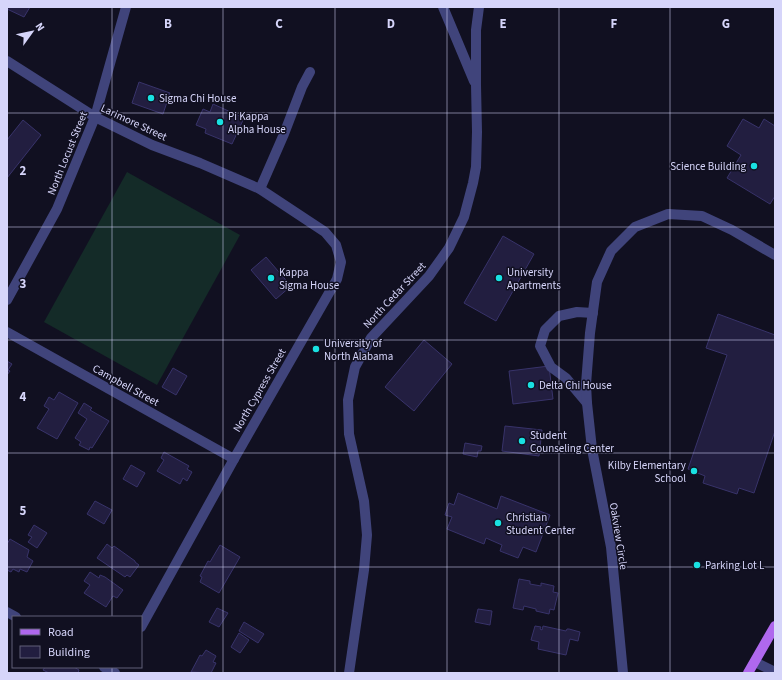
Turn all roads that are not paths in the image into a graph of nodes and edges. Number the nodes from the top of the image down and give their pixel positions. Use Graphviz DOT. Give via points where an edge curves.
graph roads {
  1 [pos="126,7"];
  2 [pos="444,7"];
  3 [pos="479,7"];
  4 [pos="7,61"];
  5 [pos="310,72"];
  6 [pos="476,85"];
  7 [pos="95,117"];
  8 [pos="260,189"];
  9 [pos="775,256"];
  10 [pos="7,300"];
  11 [pos="592,313"];
  12 [pos="7,332"];
  13 [pos="587,403"];
  14 [pos="234,459"];
  15 [pos="142,625"];
  16 [pos="775,626"];
  17 [pos="755,662"];
  18 [pos="106,668"];
  19 [pos="775,672"];
  20 [pos="116,673"];
  21 [pos="349,673"];
  22 [pos="623,673"];
  23 [pos="748,673"];
  1 -- 7 [label="street, North Locust Street"];
  2 -- 6 [label="street"];
  3 -- 6 [label="street, North Cedar Street" via="476,30"];
  4 -- 7 [label="street, Larimore Street"];
  5 -- 8 [label="street"];
  6 -- 21 [label="street, North Cedar Street" via="476,167 464,217 450,248 430,276 371,338 355,367 348,400 349,434 364,501 367,535"];
  7 -- 8 [label="street, Larimore Street" via="152,145"];
  7 -- 10 [label="street, North Locust Street" via="57,209"];
  8 -- 14 [label="street, North Cypress Street" via="325,232 336,246 341,262 338,279"];
  9 -- 11 [label="street, Oakview Circle" via="732,230 702,216 668,214 635,227 611,251 597,282"];
  11 -- 13 [label="street, Oakview Circle" via="586,384"];
  11 -- 13 [label="street" via="577,312 559,316 545,330 540,346 552,367 566,378"];
  12 -- 14 [label="street, Campbell Street"];
  13 -- 22 [label="street, Oakview Circle" via="592,449 611,547"];
  14 -- 15 [label="street, North Cypress Street"];
  16 -- 17 [label="main road"];
  17 -- 19 [label="street"];
  17 -- 23 [label="main road"];
  18 -- 20 [label="street"];
}
